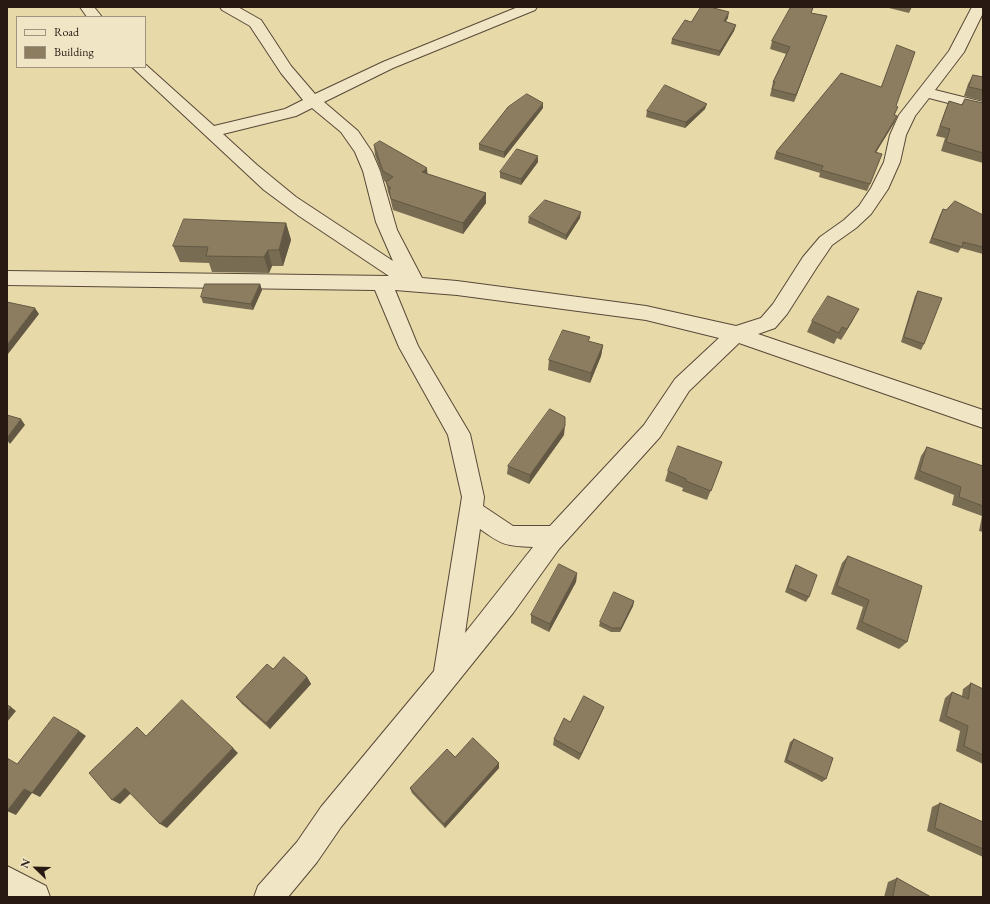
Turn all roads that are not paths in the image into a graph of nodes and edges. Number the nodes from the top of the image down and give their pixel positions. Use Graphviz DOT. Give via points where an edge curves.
graph roads {
  1 [pos="87,7"];
  2 [pos="226,7"];
  3 [pos="530,7"];
  4 [pos="981,7"];
  5 [pos="94,16"];
  6 [pos="141,68"];
  7 [pos="925,92"];
  8 [pos="314,102"];
  9 [pos="983,107"];
  10 [pos="211,132"];
  11 [pos="7,278"];
  12 [pos="382,283"];
  13 [pos="416,285"];
  14 [pos="736,334"];
  15 [pos="983,419"];
  16 [pos="471,510"];
  17 [pos="556,537"];
  18 [pos="445,677"];
  19 [pos="7,881"];
  20 [pos="35,897"];
  21 [pos="269,897"];
  1 -- 5 [label="street"];
  2 -- 8 [label="street" via="256,23 288,72"];
  3 -- 8 [label="street" via="388,65"];
  4 -- 7 [label="street" via="956,52"];
  6 -- 10 [label="street"];
  7 -- 9 [label="street"];
  7 -- 14 [label="street" via="907,115 898,135 892,162 865,210 826,242 768,323"];
  8 -- 10 [label="street" via="290,113"];
  8 -- 13 [label="street" via="345,125 369,161 385,222"];
  10 -- 13 [label="street" via="290,201"];
  11 -- 12 [label="street"];
  12 -- 13 [label="street"];
  12 -- 16 [label="street" via="410,347 459,434 473,497"];
  13 -- 14 [label="street" via="457,288 646,314"];
  14 -- 15 [label="street"];
  14 -- 17 [label="street" via="682,385 652,431"];
  16 -- 17 [label="street" via="509,536"];
  16 -- 18 [label="street"];
  17 -- 18 [label="street"];
  18 -- 21 [label="street"];
  19 -- 20 [label="street"];
}
